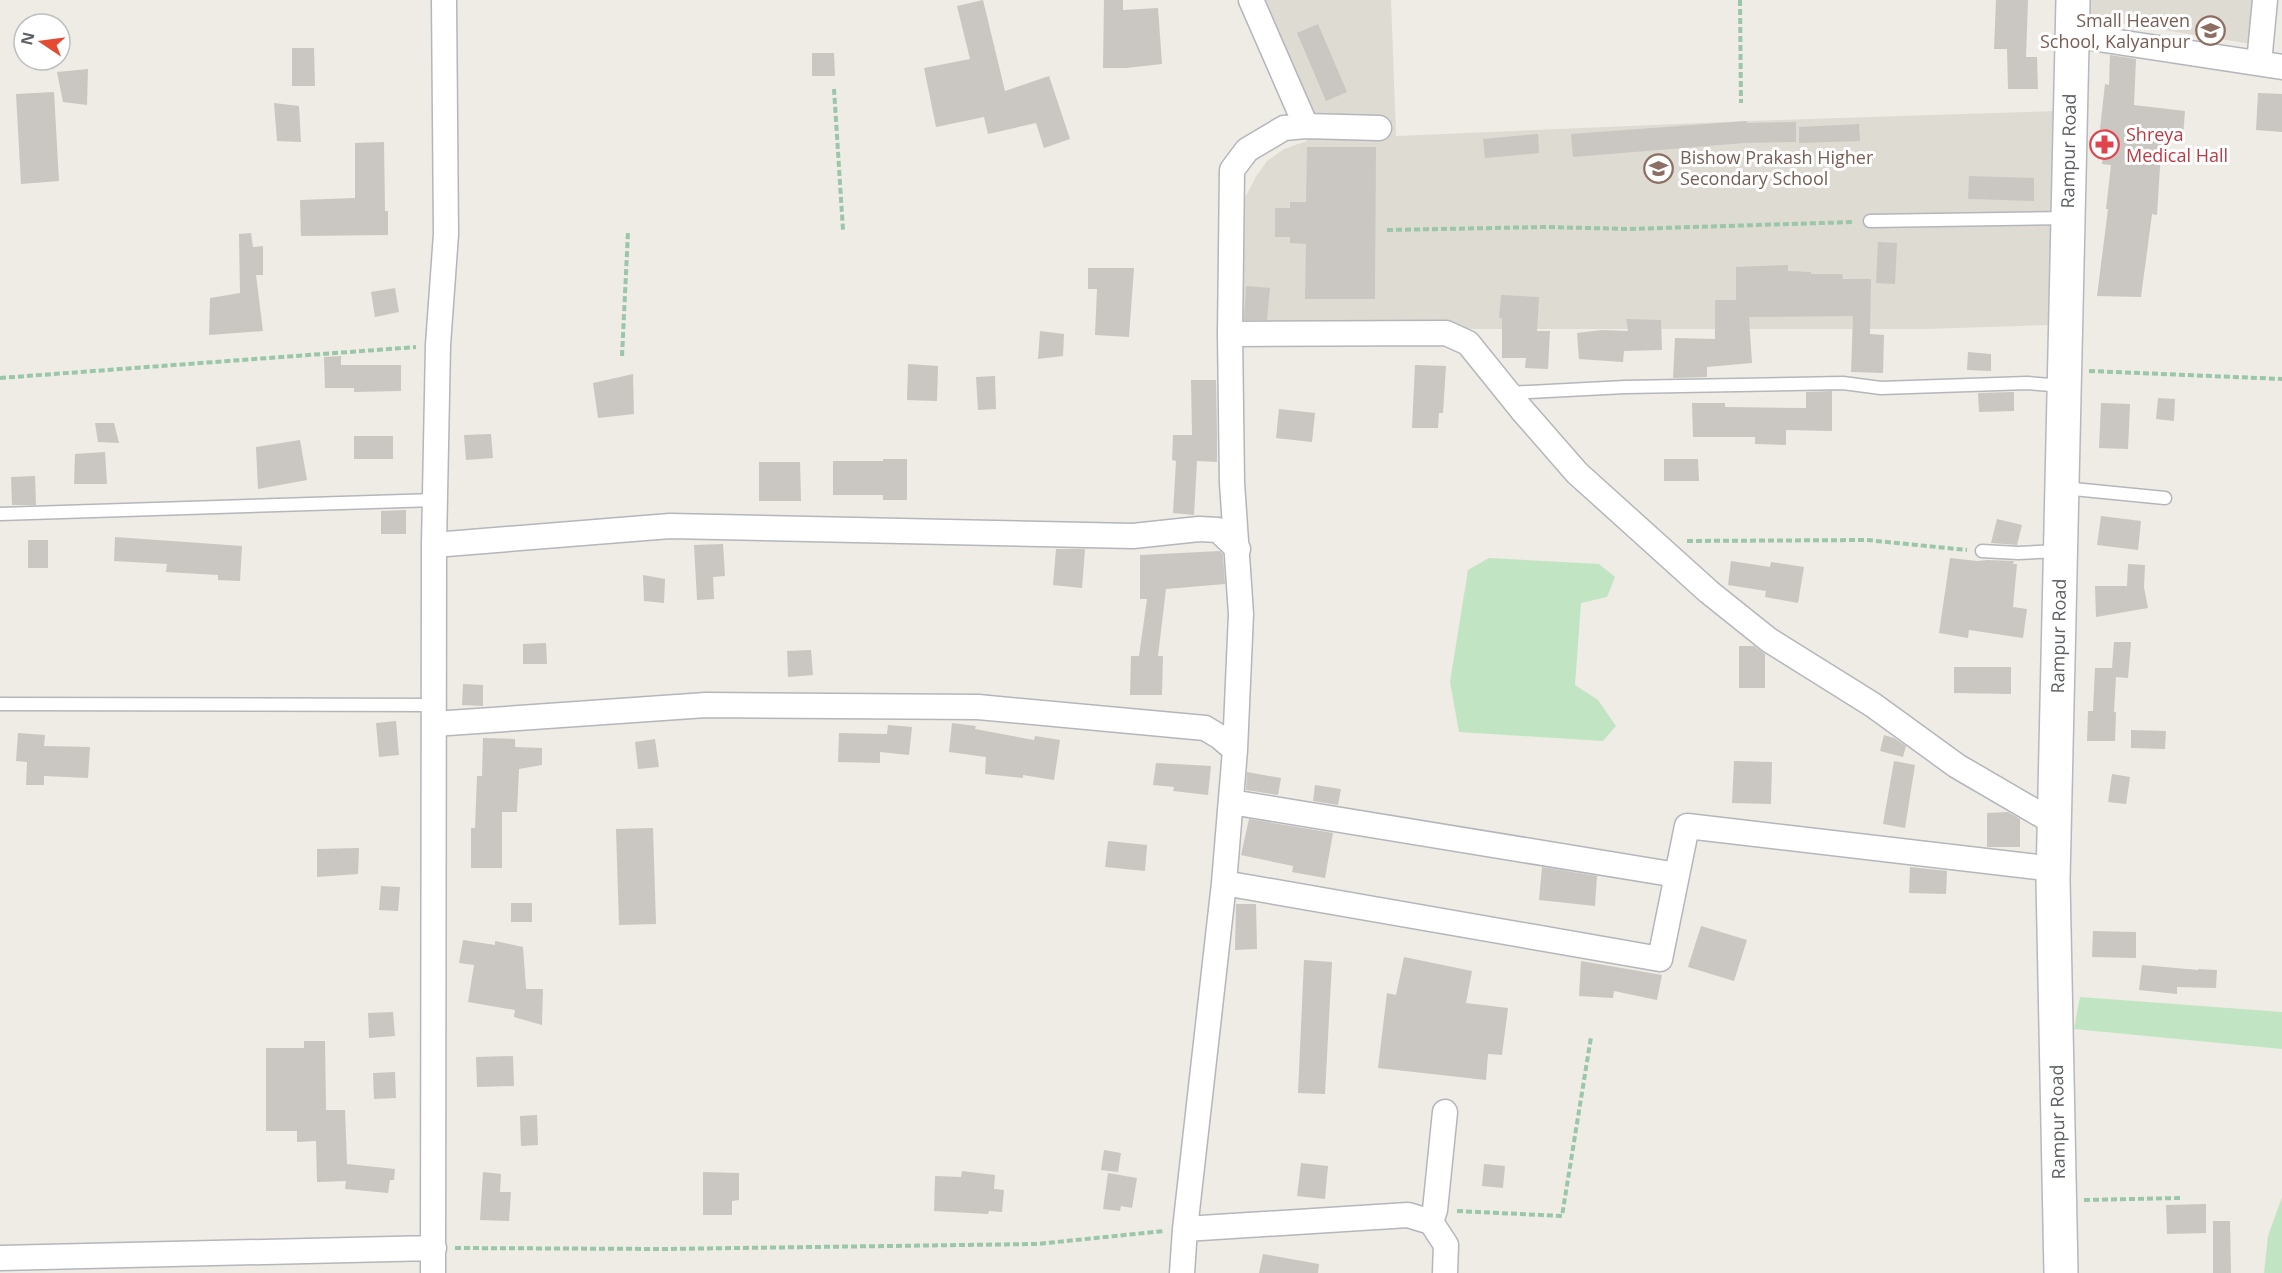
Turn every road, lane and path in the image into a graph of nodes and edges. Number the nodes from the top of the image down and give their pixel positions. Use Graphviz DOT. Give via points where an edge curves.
graph roads {
  1 [pos="444,0"];
  2 [pos="1251,0"];
  3 [pos="1740,0"];
  4 [pos="2073,0"];
  5 [pos="2265,0"];
  6 [pos="2072,35"];
  7 [pos="2270,65"];
  8 [pos="834,89"];
  9 [pos="1741,103"];
  10 [pos="1306,126"];
  11 [pos="1379,128"];
  12 [pos="2068,218"];
  13 [pos="1870,221"];
  14 [pos="843,230"];
  15 [pos="1387,230"];
  16 [pos="628,232"];
  17 [pos="1230,334"];
  18 [pos="438,345"];
  19 [pos="622,356"];
  20 [pos="0,378"];
  21 [pos="2064,379"];
  22 [pos="2282,379"];
  23 [pos="1508,393"];
  24 [pos="1232,483"];
  25 [pos="2062,488"];
  26 [pos="2165,498"];
  27 [pos="435,500"];
  28 [pos="0,514"];
  29 [pos="1191,530"];
  30 [pos="1653,541"];
  31 [pos="434,545"];
  32 [pos="1238,549"];
  33 [pos="1982,551"];
  34 [pos="2060,551"];
  35 [pos="0,704"];
  36 [pos="434,715"];
  37 [pos="1235,750"];
  38 [pos="1231,802"];
  39 [pos="2055,823"];
  40 [pos="2054,869"];
  41 [pos="1677,875"];
  42 [pos="1224,883"];
  43 [pos="1591,1037"];
  44 [pos="1444,1112"];
  45 [pos="2180,1198"];
  46 [pos="2059,1200"];
  47 [pos="1433,1216"];
  48 [pos="1185,1229"];
  49 [pos="434,1248"];
  50 [pos="0,1258"];
  51 [pos="433,1273"];
  52 [pos="1182,1273"];
  53 [pos="1445,1273"];
  54 [pos="2061,1273"];
  1 -- 18 [label="street" via="446,234"];
  2 -- 10 [label="street"];
  3 -- 9 [label="path"];
  4 -- 6 [label="main road, Rampur Road"];
  5 -- 7 [label="street"];
  6 -- 7 [label="street"];
  6 -- 12 [label="main road, Rampur Road"];
  8 -- 14 [label="path"];
  10 -- 11 [label="street"];
  10 -- 17 [label="street" via="1284,128 1247,150 1232,170"];
  12 -- 13 [label="lane"];
  12 -- 21 [label="main road, Rampur Road"];
  13 -- 15 [label="path" via="1629,229"];
  16 -- 19 [label="path"];
  17 -- 23 [label="street" via="1446,333 1468,343"];
  17 -- 24 [label="street"];
  18 -- 20 [label="path"];
  18 -- 27 [label="street"];
  21 -- 22 [label="path"];
  21 -- 23 [label="lane" via="1881,388 1843,383"];
  21 -- 25 [label="main road, Rampur Road"];
  23 -- 30 [label="street" via="1577,473"];
  24 -- 29 [label="street" via="1216,516"];
  24 -- 32 [label="street"];
  25 -- 26 [label="lane"];
  25 -- 34 [label="main road, Rampur Road"];
  27 -- 28 [label="lane"];
  27 -- 31 [label="street"];
  29 -- 31 [label="street" via="1132,536 670,526"];
  29 -- 32 [label="street" via="1218,530"];
  30 -- 33 [label="path" via="1867,540"];
  30 -- 39 [label="street" via="1769,640 1864,699 1957,766"];
  31 -- 36 [label="street"];
  32 -- 37 [label="street" via="1241,614"];
  33 -- 34 [label="lane"];
  34 -- 39 [label="main road, Rampur Road"];
  35 -- 36 [label="lane"];
  36 -- 37 [label="street" via="706,705 978,707 1205,728"];
  36 -- 49 [label="street"];
  37 -- 38 [label="street"];
  38 -- 41 [label="street"];
  38 -- 42 [label="street"];
  39 -- 40 [label="main road, Rampur Road"];
  40 -- 41 [label="street" via="1687,826"];
  40 -- 46 [label="main road, Rampur Road"];
  41 -- 42 [label="street" via="1660,959"];
  42 -- 48 [label="street"];
  43 -- 47 [label="path" via="1562,1216"];
  44 -- 47 [label="street"];
  45 -- 46 [label="path"];
  46 -- 54 [label="main road, Rampur Road"];
  47 -- 48 [label="street"];
  47 -- 53 [label="street" via="1446,1245"];
  48 -- 49 [label="path" via="1037,1244"];
  48 -- 52 [label="street"];
  49 -- 50 [label="street"];
  49 -- 51 [label="street"];
}
